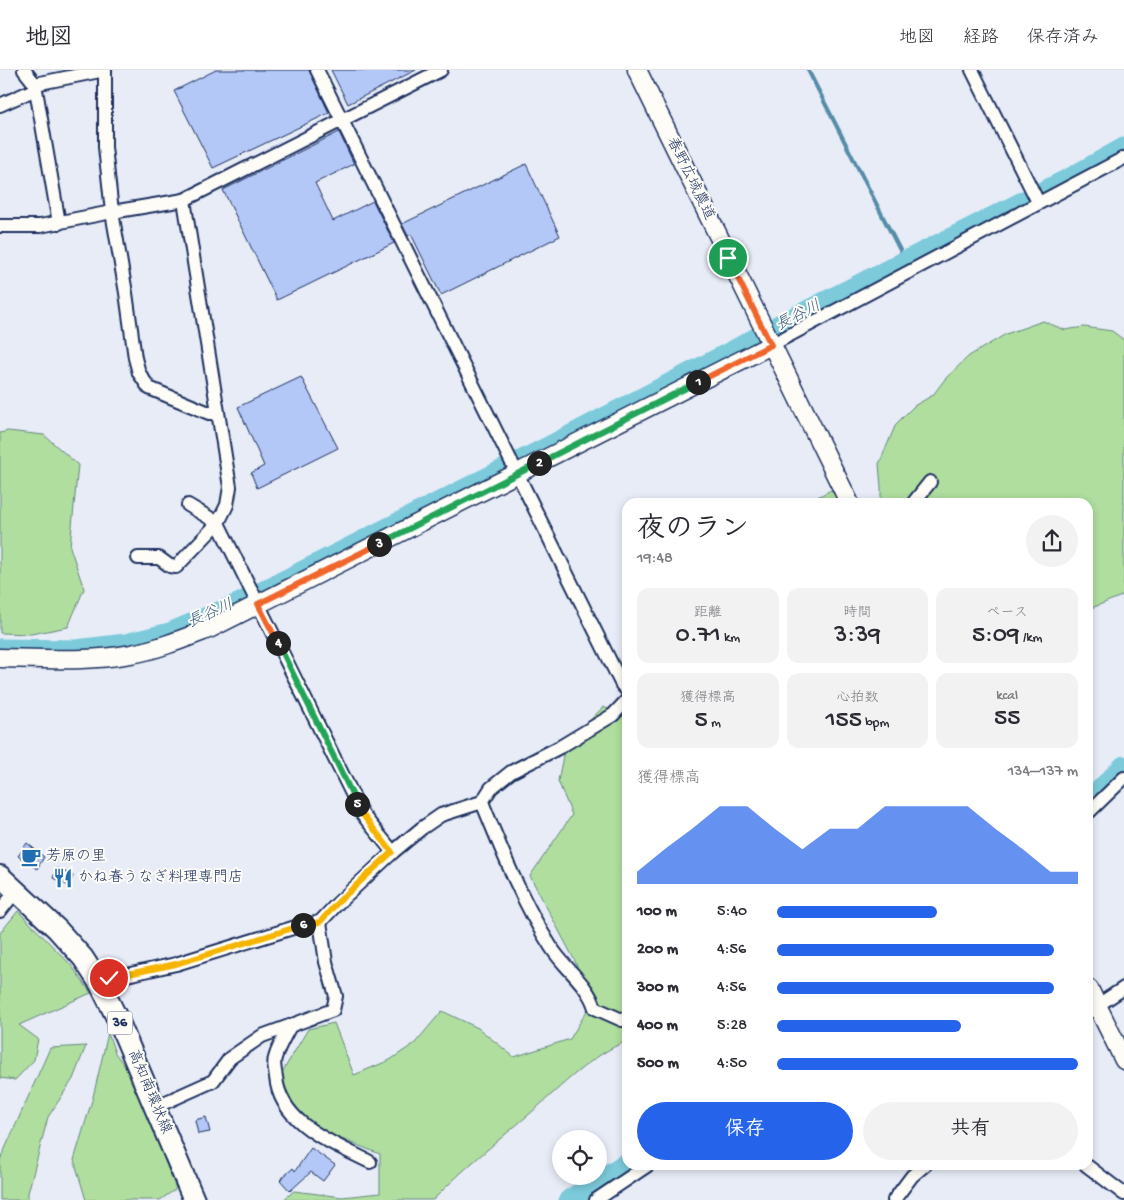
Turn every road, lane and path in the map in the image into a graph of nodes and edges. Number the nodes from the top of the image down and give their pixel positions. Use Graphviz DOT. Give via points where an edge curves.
graph roads {
  1 [pos="24,70"];
  2 [pos="105,70"];
  3 [pos="317,70"];
  4 [pos="441,70"];
  5 [pos="637,70"];
  6 [pos="972,70"];
  7 [pos="36,86"];
  8 [pos="0,105"];
  9 [pos="342,119"];
  10 [pos="1124,158"];
  11 [pos="184,200"];
  12 [pos="1038,202"];
  13 [pos="112,212"];
  14 [pos="60,222"];
  15 [pos="0,226"];
  16 [pos="771,345"];
  17 [pos="218,413"];
  18 [pos="514,467"];
  19 [pos="930,482"];
  20 [pos="847,498"];
  21 [pos="917,498"];
  22 [pos="188,505"];
  23 [pos="218,523"];
  24 [pos="138,558"];
  25 [pos="255,598"];
  26 [pos="0,658"];
  27 [pos="622,685"];
  28 [pos="622,705"];
  29 [pos="1124,778"];
  30 [pos="482,802"];
  31 [pos="1093,808"];
  32 [pos="392,852"];
  33 [pos="0,876"];
  34 [pos="16,891"];
  35 [pos="0,911"];
  36 [pos="320,922"];
  37 [pos="100,984"];
  38 [pos="1124,988"];
  39 [pos="1093,1008"];
  40 [pos="622,1020"];
  41 [pos="290,1026"];
  42 [pos="1124,1060"];
  43 [pos="154,1107"];
  44 [pos="370,1162"];
  45 [pos="641,1170"];
  46 [pos="919,1170"];
  47 [pos="1093,1170"];
  48 [pos="1120,1191"];
  49 [pos="194,1200"];
  50 [pos="596,1200"];
  51 [pos="894,1200"];
  52 [pos="1110,1200"];
  1 -- 7 [label="street"];
  2 -- 7 [label="street"];
  2 -- 13 [label="street" via="105,147"];
  3 -- 9 [label="street"];
  4 -- 9 [label="street"];
  5 -- 16 [label="street, 春野広域農道"];
  6 -- 12 [label="street"];
  7 -- 8 [label="street"];
  7 -- 14 [label="street"];
  9 -- 11 [label="street"];
  9 -- 18 [label="street"];
  10 -- 12 [label="street"];
  11 -- 13 [label="street"];
  11 -- 17 [label="street"];
  12 -- 16 [label="street"];
  13 -- 14 [label="street"];
  13 -- 17 [label="street" via="139,373 149,388 209,413"];
  14 -- 15 [label="street" via="40,226"];
  16 -- 18 [label="street"];
  16 -- 20 [label="street, 春野広域農道"];
  17 -- 23 [label="street" via="230,487 227,505"];
  18 -- 25 [label="street"];
  18 -- 27 [label="street"];
  19 -- 21 [label="street"];
  22 -- 23 [label="street"];
  23 -- 24 [label="street" via="176,568 159,558"];
  23 -- 25 [label="street"];
  25 -- 26 [label="street" via="211,628 164,646 130,654 80,659"];
  25 -- 32 [label="street" via="362,814"];
  28 -- 30 [label="street" via="613,715 512,772 491,788"];
  29 -- 31 [label="street"];
  30 -- 32 [label="street" via="440,815"];
  30 -- 40 [label="street" via="528,908 551,948 591,995 595,1008"];
  32 -- 36 [label="street"];
  33 -- 34 [label="main road, 高知南環状線 / 36"];
  34 -- 35 [label="street"];
  34 -- 37 [label="main road, 高知南環状線 / 36" via="57,929 83,958"];
  36 -- 37 [label="street" via="176,964 109,978"];
  36 -- 41 [label="street" via="326,962 336,996 333,1010"];
  37 -- 43 [label="main road, 高知南環状線 / 36"];
  38 -- 39 [label="street"];
  39 -- 42 [label="street"];
  41 -- 43 [label="street" via="262,1036 230,1058 213,1081"];
  41 -- 44 [label="street" via="274,1059 276,1083 285,1104 296,1120"];
  43 -- 49 [label="main road, 高知南環状線 / 36"];
  45 -- 50 [label="street"];
  46 -- 51 [label="street"];
  47 -- 48 [label="street"];
  48 -- 52 [label="street"];
}
